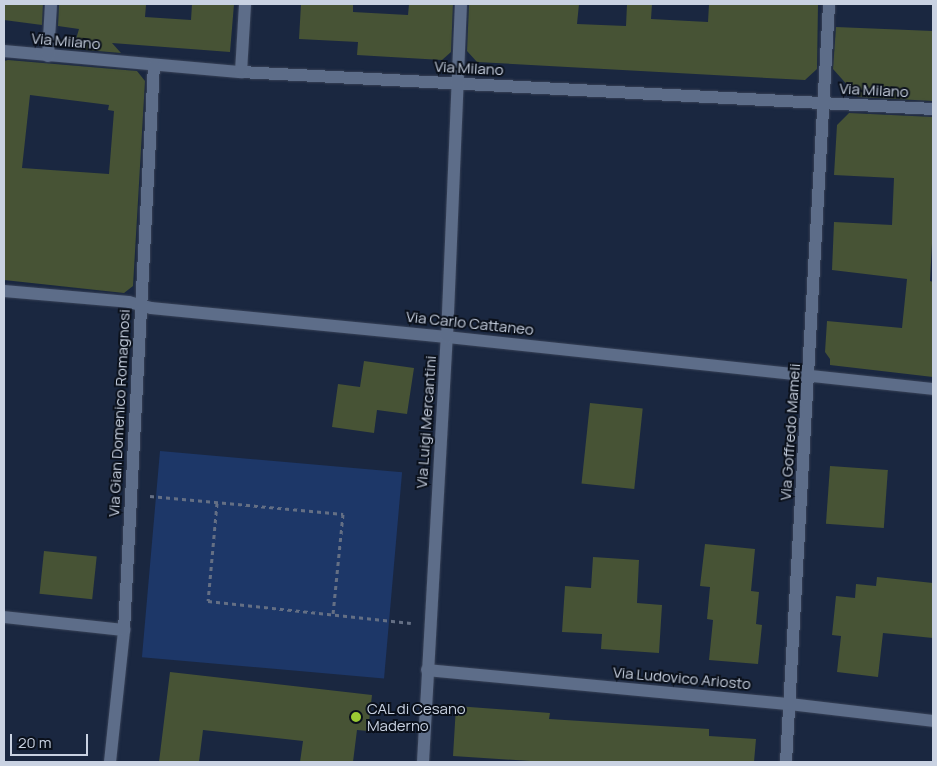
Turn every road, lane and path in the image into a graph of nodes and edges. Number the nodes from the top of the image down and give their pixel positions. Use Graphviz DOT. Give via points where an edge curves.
graph roads {
  1 [pos="50,4"];
  2 [pos="245,4"];
  3 [pos="461,4"];
  4 [pos="829,4"];
  5 [pos="4,51"];
  6 [pos="48,56"];
  7 [pos="154,66"];
  8 [pos="241,72"];
  9 [pos="458,83"];
  10 [pos="825,103"];
  11 [pos="933,109"];
  12 [pos="4,291"];
  13 [pos="140,305"];
  14 [pos="447,337"];
  15 [pos="810,375"];
  16 [pos="933,390"];
  17 [pos="132,494"];
  18 [pos="218,503"];
  19 [pos="333,614"];
  20 [pos="4,617"];
  21 [pos="429,625"];
  22 [pos="124,630"];
  23 [pos="427,670"];
  24 [pos="789,704"];
  25 [pos="933,721"];
  26 [pos="110,762"];
  27 [pos="423,762"];
  28 [pos="786,762"];
  1 -- 6 [label="street"];
  2 -- 8 [label="street"];
  3 -- 9 [label="street, Via Luigi Mercantini"];
  4 -- 10 [label="street, Via Goffredo Mameli"];
  5 -- 6 [label="street, Via Milano"];
  6 -- 7 [label="street, Via Milano"];
  7 -- 8 [label="street, Via Milano"];
  7 -- 13 [label="street, Via Gian Domenico Romagnosi"];
  8 -- 9 [label="street, Via Milano"];
  9 -- 10 [label="street, Via Milano"];
  9 -- 14 [label="street, Via Luigi Mercantini"];
  10 -- 11 [label="street, Via Milano"];
  10 -- 15 [label="street, Via Goffredo Mameli"];
  12 -- 13 [label="street, Via Carlo Cattaneo"];
  13 -- 14 [label="street, Via Carlo Cattaneo"];
  13 -- 17 [label="street, Via Gian Domenico Romagnosi"];
  14 -- 15 [label="street, Via Carlo Cattaneo"];
  14 -- 21 [label="street, Via Luigi Mercantini"];
  15 -- 16 [label="street, Via Carlo Cattaneo"];
  15 -- 24 [label="street, Via Goffredo Mameli"];
  17 -- 18 [label="path"];
  17 -- 22 [label="street, Via Gian Domenico Romagnosi"];
  18 -- 19 [label="path" via="208,601"];
  18 -- 19 [label="path" via="343,514"];
  19 -- 21 [label="path"];
  20 -- 22 [label="street"];
  21 -- 23 [label="street, Via Luigi Mercantini"];
  22 -- 26 [label="street, Via Gian Domenico Romagnosi"];
  23 -- 24 [label="street, Via Ludovico Ariosto"];
  23 -- 27 [label="street, Via Luigi Mercantini"];
  24 -- 25 [label="street, Via Ludovico Ariosto"];
  24 -- 28 [label="street, Via Goffredo Mameli"];
}
